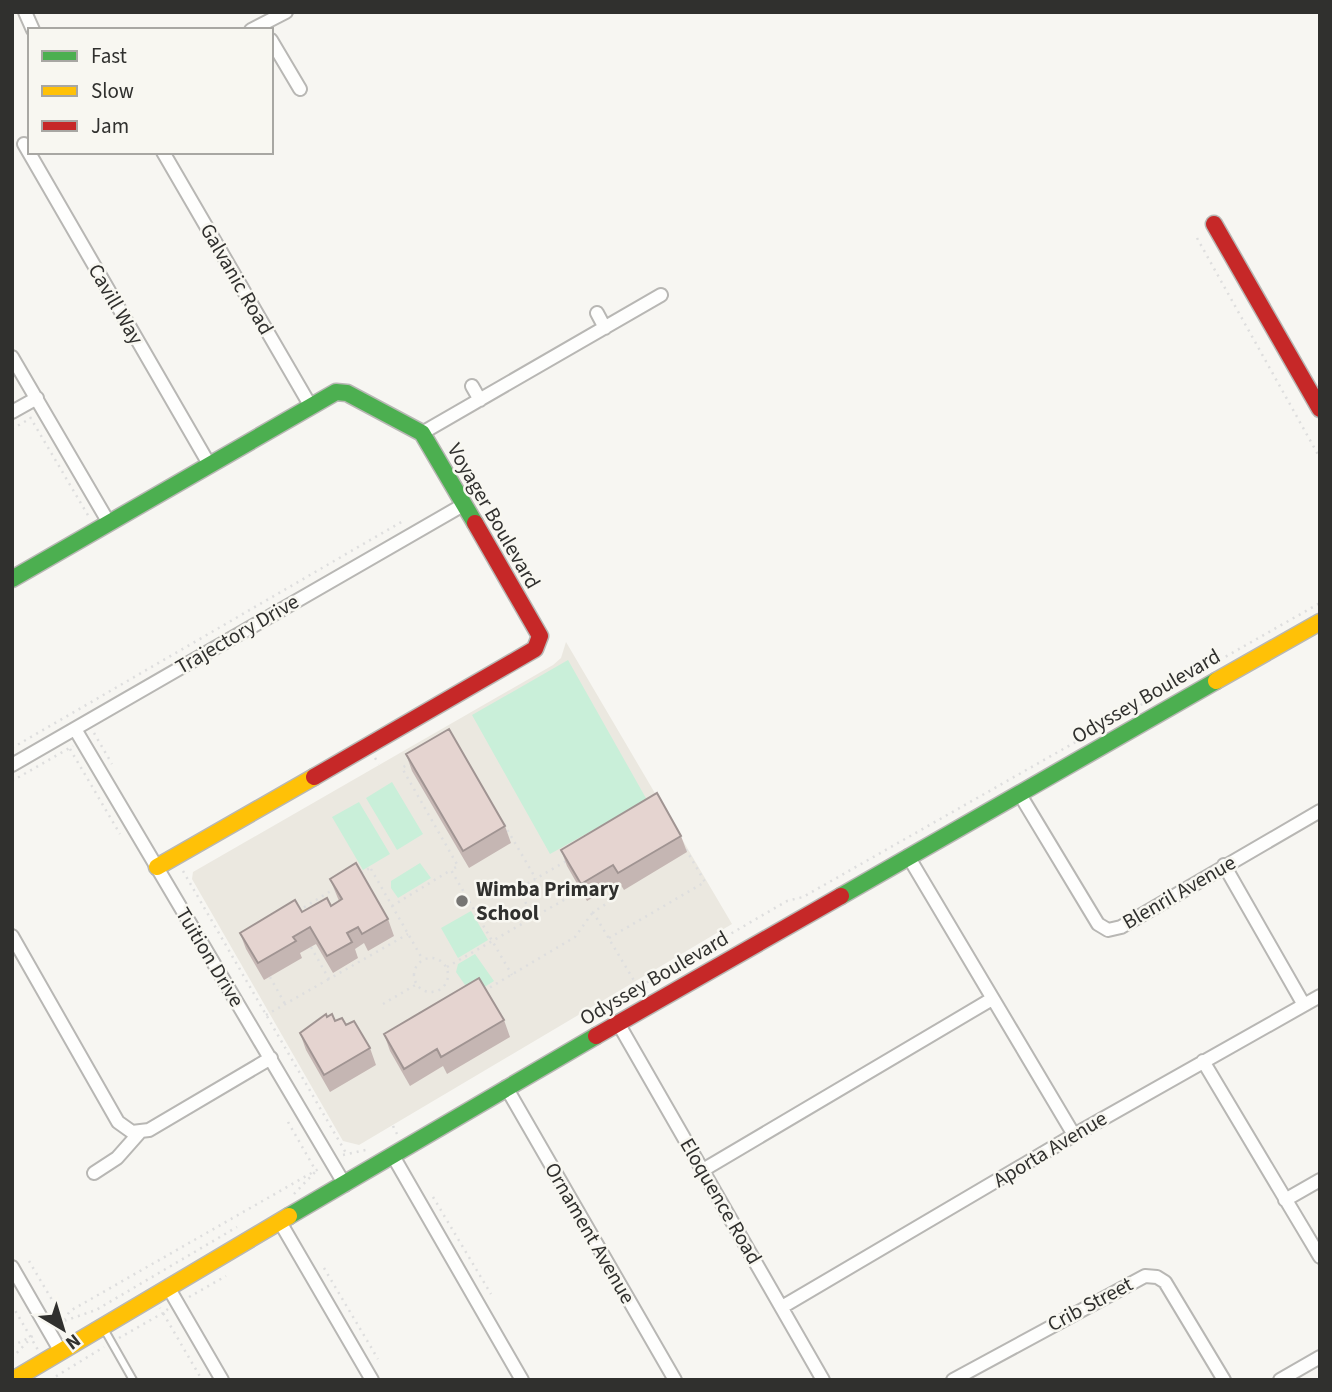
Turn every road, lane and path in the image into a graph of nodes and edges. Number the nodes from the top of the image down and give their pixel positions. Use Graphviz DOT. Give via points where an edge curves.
graph roads {
  1 [pos="24,12"];
  2 [pos="286,12"];
  3 [pos="32,28"];
  4 [pos="260,28"];
  5 [pos="273,43"];
  6 [pos="300,89"];
  7 [pos="22,145"];
  8 [pos="164,154"];
  9 [pos="1214,224"];
  10 [pos="1197,238"];
  11 [pos="661,295"];
  12 [pos="597,313"];
  13 [pos="605,328"];
  14 [pos="12,356"];
  15 [pos="472,386"];
  16 [pos="37,398"];
  17 [pos="480,400"];
  18 [pos="310,405"];
  19 [pos="18,409"];
  20 [pos="1320,409"];
  21 [pos="31,418"];
  22 [pos="12,429"];
  23 [pos="422,433"];
  24 [pos="1320,458"];
  25 [pos="209,464"];
  26 [pos="463,505"];
  27 [pos="89,517"];
  28 [pos="403,522"];
  29 [pos="109,523"];
  30 [pos="12,579"];
  31 [pos="1320,603"];
  32 [pos="1320,622"];
  33 [pos="75,729"];
  34 [pos="12,748"];
  35 [pos="70,748"];
  36 [pos="412,762"];
  37 [pos="12,765"];
  38 [pos="1019,793"];
  39 [pos="1320,811"];
  40 [pos="501,820"];
  41 [pos="120,834"];
  42 [pos="681,840"];
  43 [pos="908,856"];
  44 [pos="175,857"];
  45 [pos="571,859"];
  46 [pos="1224,865"];
  47 [pos="157,867"];
  48 [pos="451,870"];
  49 [pos="359,874"];
  50 [pos="536,879"];
  51 [pos="613,886"];
  52 [pos="337,888"];
  53 [pos="569,897"];
  54 [pos="392,906"];
  55 [pos="593,912"];
  56 [pos="293,914"];
  57 [pos="533,916"];
  58 [pos="408,934"];
  59 [pos="12,936"];
  60 [pos="609,938"];
  61 [pos="492,941"];
  62 [pos="311,947"];
  63 [pos="423,960"];
  64 [pos="447,967"];
  65 [pos="512,975"];
  66 [pos="270,976"];
  67 [pos="329,979"];
  68 [pos="417,984"];
  69 [pos="636,985"];
  70 [pos="439,989"];
  71 [pos="1320,996"];
  72 [pos="474,997"];
  73 [pos="992,999"];
  74 [pos="446,1000"];
  75 [pos="285,1004"];
  76 [pos="383,1004"];
  77 [pos="1304,1005"];
  78 [pos="266,1015"];
  79 [pos="612,1018"];
  80 [pos="271,1058"];
  81 [pos="1203,1060"];
  82 [pos="506,1087"];
  83 [pos="288,1122"];
  84 [pos="140,1132"];
  85 [pos="1074,1135"];
  86 [pos="398,1136"];
  87 [pos="373,1149"];
  88 [pos="391,1149"];
  89 [pos="703,1170"];
  90 [pos="316,1171"];
  91 [pos="94,1173"];
  92 [pos="1320,1180"];
  93 [pos="345,1185"];
  94 [pos="433,1197"];
  95 [pos="284,1200"];
  96 [pos="1285,1200"];
  97 [pos="280,1222"];
  98 [pos="241,1225"];
  99 [pos="1320,1257"];
  100 [pos="29,1261"];
  101 [pos="12,1267"];
  102 [pos="324,1268"];
  103 [pos="226,1276"];
  104 [pos="168,1287"];
  105 [pos="491,1294"];
  106 [pos="178,1304"];
  107 [pos="12,1305"];
  108 [pos="782,1307"];
  109 [pos="64,1320"];
  110 [pos="103,1327"];
  111 [pos="32,1338"];
  112 [pos="12,1346"];
  113 [pos="61,1352"];
  114 [pos="12,1357"];
  115 [pos="1320,1357"];
  116 [pos="378,1359"];
  117 [pos="821,1376"];
  118 [pos="13,1380"];
  119 [pos="133,1380"];
  120 [pos="202,1380"];
  121 [pos="222,1380"];
  122 [pos="372,1380"];
  123 [pos="522,1380"];
  124 [pos="675,1380"];
  125 [pos="805,1380"];
  126 [pos="953,1380"];
  127 [pos="1224,1380"];
  128 [pos="1280,1380"];
  1 -- 3 [label="street"];
  2 -- 4 [label="street"];
  5 -- 6 [label="street"];
  7 -- 25 [label="street, Cavill Way"];
  8 -- 18 [label="street, Galvanic Road"];
  9 -- 20 [label="street"];
  10 -- 24 [label="path"];
  11 -- 13 [label="street"];
  12 -- 13 [label="street"];
  13 -- 17 [label="street"];
  14 -- 16 [label="street"];
  15 -- 17 [label="street"];
  16 -- 19 [label="street"];
  16 -- 29 [label="street"];
  17 -- 23 [label="street"];
  18 -- 23 [label="street, Voyager Boulevard" via="336,392 347,393"];
  18 -- 25 [label="street, Voyager Boulevard"];
  19 -- 21 [label="path"];
  21 -- 22 [label="path"];
  21 -- 27 [label="path"];
  23 -- 26 [label="street, Voyager Boulevard"];
  25 -- 29 [label="street, Voyager Boulevard"];
  26 -- 33 [label="street, Trajectory Drive"];
  26 -- 44 [label="street, Voyager Boulevard" via="540,636 535,649"];
  28 -- 34 [label="path"];
  29 -- 30 [label="street, Voyager Boulevard"];
  31 -- 79 [label="path" via="615,1001"];
  32 -- 38 [label="street, Odyssey Boulevard"];
  33 -- 37 [label="street, Trajectory Drive"];
  33 -- 47 [label="street, Tuition Drive"];
  35 -- 41 [label="path"];
  36 -- 48 [label="path" via="402,768 458,866"];
  38 -- 43 [label="street, Odyssey Boulevard"];
  38 -- 46 [label="street, Blenril Avenue" via="1098,924 1108,930 1121,927"];
  39 -- 46 [label="street, Blenril Avenue"];
  40 -- 50 [label="path"];
  42 -- 60 [label="path" via="705,882"];
  43 -- 73 [label="street"];
  43 -- 79 [label="street, Odyssey Boulevard"];
  44 -- 47 [label="street, Voyager Boulevard"];
  44 -- 78 [label="path"];
  45 -- 50 [label="path"];
  46 -- 77 [label="street"];
  47 -- 80 [label="street, Tuition Drive"];
  48 -- 54 [label="path"];
  48 -- 61 [label="path"];
  49 -- 54 [label="path" via="370,867"];
  50 -- 57 [label="path" via="519,889"];
  51 -- 55 [label="path" via="619,896"];
  52 -- 56 [label="path"];
  53 -- 57 [label="path"];
  54 -- 58 [label="path"];
  55 -- 60 [label="path"];
  55 -- 65 [label="path" via="575,937"];
  57 -- 61 [label="path"];
  58 -- 63 [label="path"];
  58 -- 67 [label="path"];
  59 -- 84 [label="street" via="118,1122"];
  60 -- 69 [label="path"];
  61 -- 64 [label="path"];
  61 -- 65 [label="path"];
  62 -- 67 [label="path"];
  63 -- 64 [label="path" via="434,958"];
  63 -- 68 [label="path" via="415,973"];
  64 -- 70 [label="path" via="447,980"];
  65 -- 72 [label="path"];
  66 -- 75 [label="path"];
  67 -- 75 [label="path"];
  68 -- 70 [label="path" via="427,991"];
  68 -- 76 [label="path"];
  70 -- 74 [label="path"];
  71 -- 77 [label="street, Aporta Avenue"];
  73 -- 85 [label="street"];
  73 -- 89 [label="street"];
  75 -- 78 [label="path"];
  77 -- 81 [label="street, Aporta Avenue"];
  78 -- 87 [label="path" via="346,1153"];
  79 -- 82 [label="street, Odyssey Boulevard"];
  79 -- 89 [label="street, Eloquence Road"];
  80 -- 84 [label="street"];
  80 -- 93 [label="street, Tuition Drive"];
  81 -- 85 [label="street, Aporta Avenue"];
  81 -- 96 [label="street"];
  82 -- 88 [label="street, Odyssey Boulevard"];
  82 -- 124 [label="street, Ornament Avenue"];
  83 -- 90 [label="path"];
  84 -- 91 [label="street" via="117,1158"];
  85 -- 108 [label="street, Aporta Avenue"];
  86 -- 88 [label="path"];
  88 -- 93 [label="street, Odyssey Boulevard"];
  88 -- 123 [label="street"];
  89 -- 108 [label="street, Eloquence Road"];
  90 -- 95 [label="path"];
  90 -- 109 [label="path" via="70,1311"];
  92 -- 96 [label="street"];
  93 -- 97 [label="street, Odyssey Boulevard"];
  94 -- 105 [label="path"];
  96 -- 99 [label="street"];
  97 -- 104 [label="street, Odyssey Boulevard"];
  97 -- 122 [label="street"];
  98 -- 109 [label="path" via="96,1310"];
  100 -- 109 [label="path"];
  101 -- 113 [label="street"];
  102 -- 116 [label="path"];
  103 -- 106 [label="path"];
  104 -- 106 [label="street"];
  104 -- 110 [label="street, Odyssey Boulevard"];
  106 -- 120 [label="path" via="163,1313"];
  106 -- 121 [label="street"];
  107 -- 111 [label="path"];
  108 -- 117 [label="street, Eloquence Road"];
  110 -- 113 [label="street, Odyssey Boulevard"];
  110 -- 119 [label="lane"];
  111 -- 112 [label="path"];
  111 -- 114 [label="path"];
  113 -- 118 [label="street, Odyssey Boulevard"];
  115 -- 128 [label="street"];
  117 -- 125 [label="street"];
  126 -- 127 [label="street, Crib Street" via="1145,1276 1165,1282"];
}
